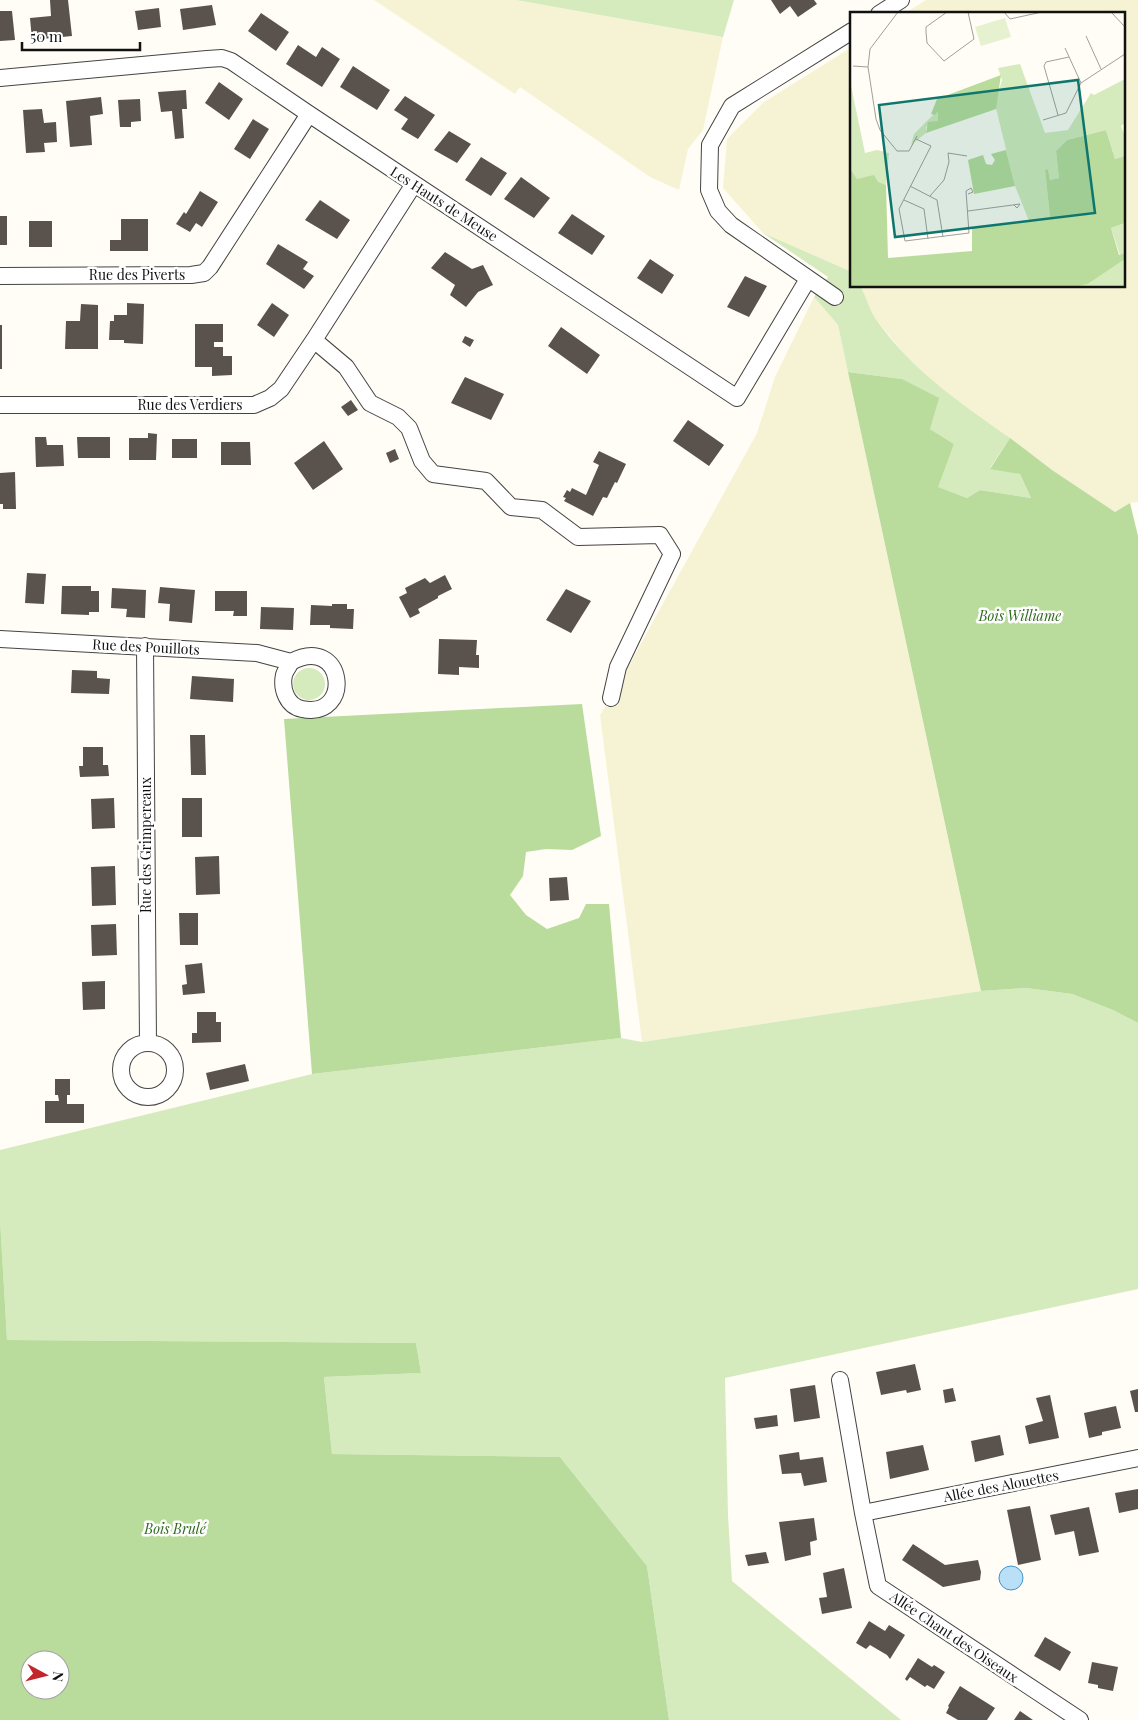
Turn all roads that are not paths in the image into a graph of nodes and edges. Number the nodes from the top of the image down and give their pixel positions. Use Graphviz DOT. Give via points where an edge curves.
graph roads {
  1 [pos="901,0"];
  2 [pos="882,12"];
  3 [pos="850,32"];
  4 [pos="0,78"];
  5 [pos="309,114"];
  6 [pos="414,184"];
  7 [pos="0,276"];
  8 [pos="808,279"];
  9 [pos="835,297"];
  10 [pos="314,340"];
  11 [pos="0,405"];
  12 [pos="0,640"];
  13 [pos="145,646"];
  14 [pos="291,662"];
  15 [pos="611,698"];
  16 [pos="148,1043"];
  17 [pos="840,1380"];
  18 [pos="1138,1458"];
  19 [pos="863,1513"];
  20 [pos="1080,1720"];
  1 -- 2 [label="street"];
  3 -- 8 [label="street" via="732,106 710,146 709,190 718,210 731,225"];
  4 -- 5 [label="street, Les Hauts de Meuse" via="222,58 232,61"];
  5 -- 6 [label="street, Les Hauts de Meuse"];
  5 -- 7 [label="street, Rue des Piverts" via="204,274"];
  6 -- 8 [label="street, Les Hauts de Meuse" via="737,398"];
  6 -- 10 [label="street, Rue des Verdiers"];
  8 -- 9 [label="street"];
  10 -- 11 [label="street, Rue des Verdiers" via="281,389 254,405"];
  10 -- 15 [label="street" via="346,367 370,403 398,417 409,428 422,461 432,474 486,481 511,507 542,510 578,537 660,535 672,554 618,667"];
  12 -- 13 [label="street, Rue des Pouillots"];
  13 -- 14 [label="street, Rue des Pouillots" via="257,653"];
  13 -- 16 [label="street, Rue des Grimpereaux"];
  17 -- 19 [label="street, Allée Chant des Oiseaux"];
  18 -- 19 [label="street, Allée des Alouettes"];
  19 -- 20 [label="street, Allée Chant des Oiseaux" via="878,1586"];
}
